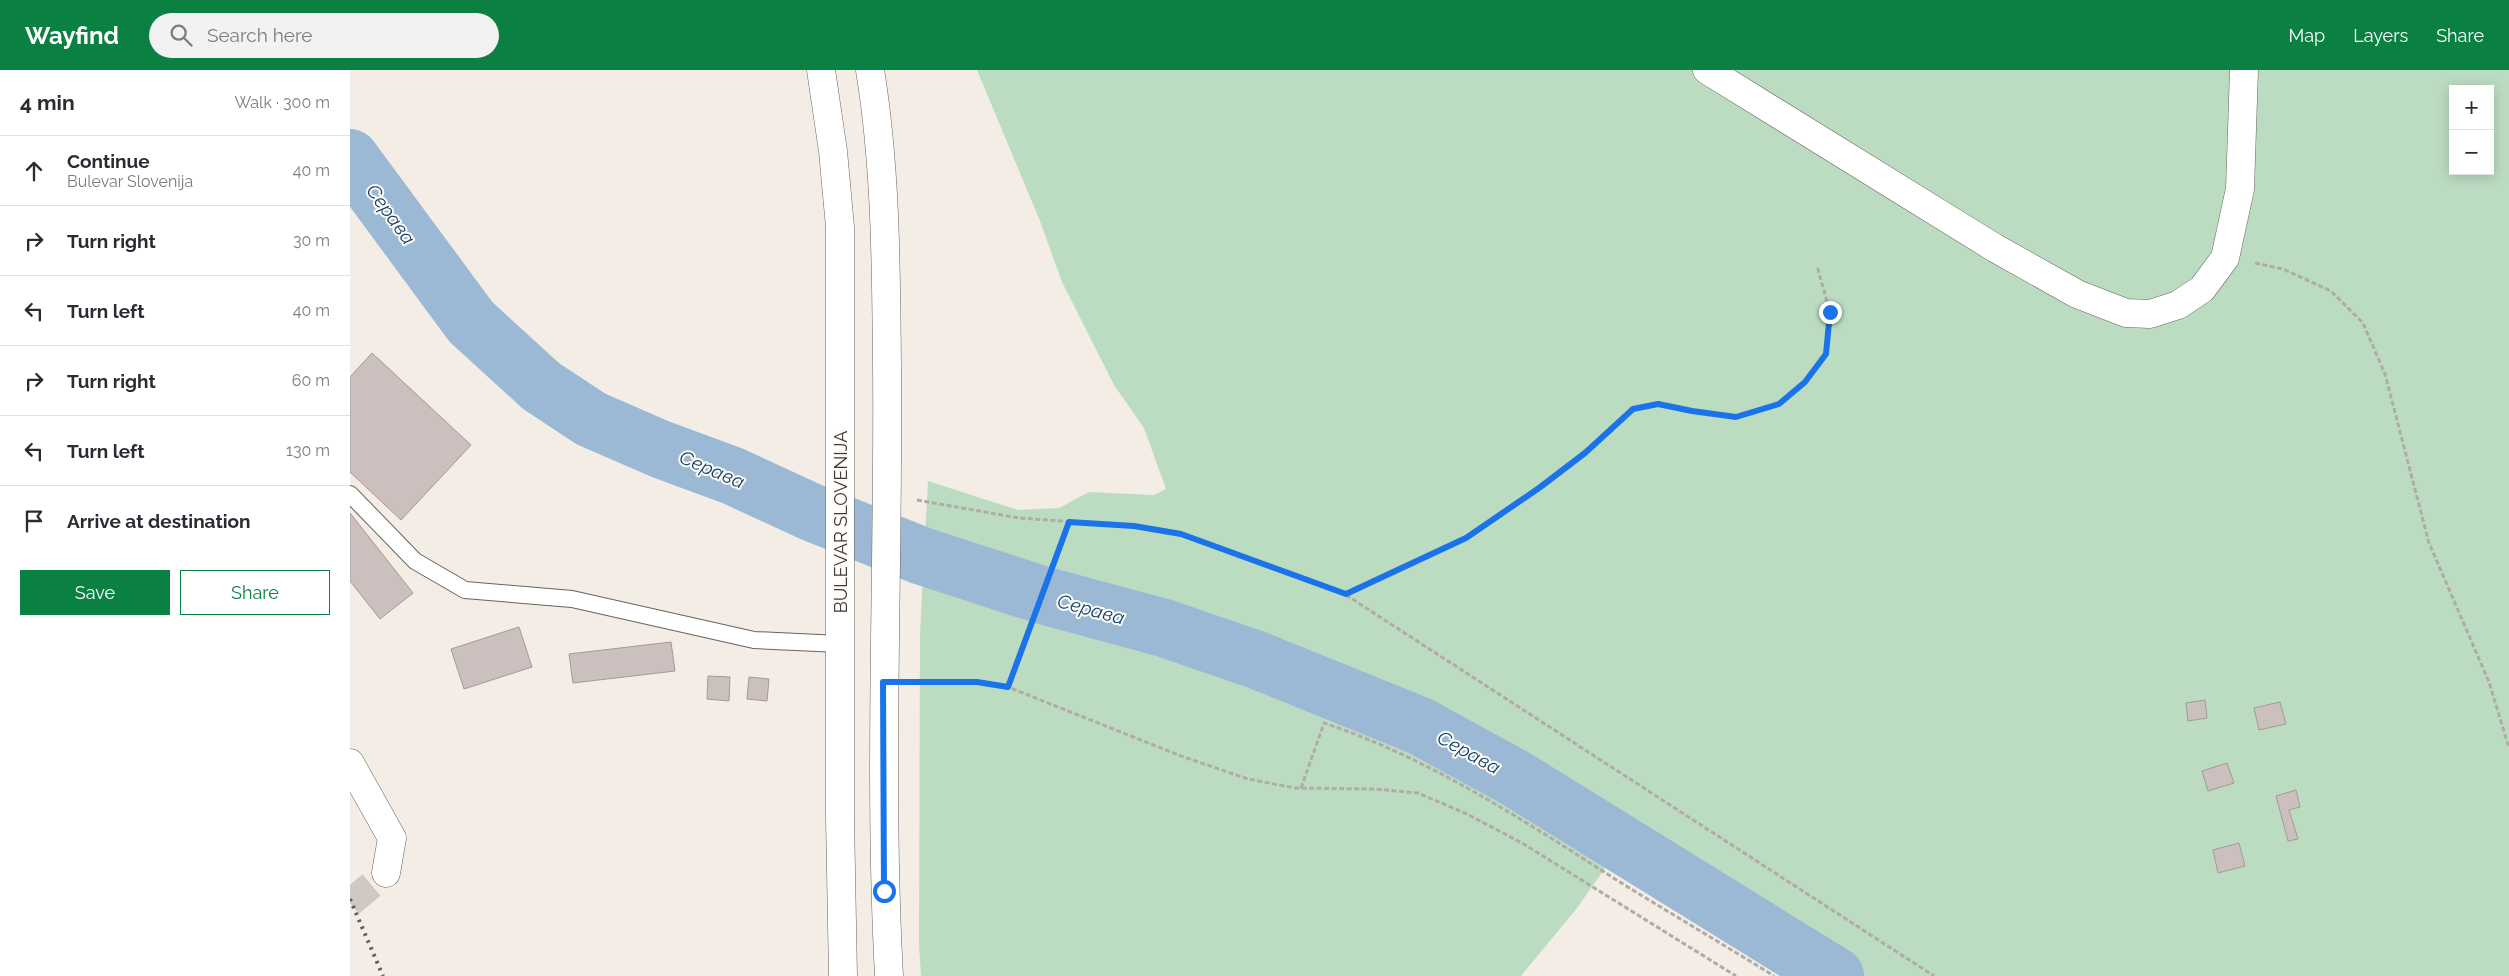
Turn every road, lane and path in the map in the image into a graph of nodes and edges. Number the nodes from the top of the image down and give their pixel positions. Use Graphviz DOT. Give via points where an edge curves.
graph roads {
  1 [pos="821,70"];
  2 [pos="870,70"];
  3 [pos="1707,70"];
  4 [pos="2244,70"];
  5 [pos="2225,258"];
  6 [pos="1818,266"];
  7 [pos="887,493"];
  8 [pos="350,494"];
  9 [pos="1069,522"];
  10 [pos="1346,594"];
  11 [pos="840,644"];
  12 [pos="883,682"];
  13 [pos="1008,687"];
  14 [pos="2509,748"];
  15 [pos="350,763"];
  16 [pos="1301,788"];
  17 [pos="386,873"];
  18 [pos="844,976"];
  19 [pos="888,976"];
  20 [pos="1736,976"];
  21 [pos="1774,976"];
  22 [pos="1934,976"];
  1 -- 11 [label="street, BULEVAR SLOVENIJA" via="840,227"];
  2 -- 7 [label="street" via="878,118 886,230"];
  3 -- 5 [label="street" via="1995,248 2077,294 2126,313 2150,314 2178,305 2202,289"];
  4 -- 5 [label="street" via="2240,189"];
  5 -- 14 [label="path" via="2283,269 2331,291 2363,324 2385,374 2429,543 2489,682"];
  6 -- 10 [label="path" via="1830,312 1826,354 1805,382 1779,404 1736,417 1658,404 1633,409 1585,453 1466,538"];
  7 -- 9 [label="path" via="955,508"];
  7 -- 12 [label="street"];
  8 -- 11 [label="lane" via="415,560 465,590 572,598 754,640"];
  9 -- 10 [label="path" via="1134,526 1181,534"];
  9 -- 13 [label="path"];
  10 -- 22 [label="path"];
  11 -- 18 [label="street, BULEVAR SLOVENIJA"];
  12 -- 13 [label="path" via="977,682"];
  12 -- 19 [label="street" via="884,891"];
  13 -- 16 [label="path" via="1180,756 1248,779"];
  15 -- 17 [label="street" via="392,838"];
  16 -- 20 [label="path" via="1418,793 1467,814 1522,843"];
  16 -- 21 [label="path" via="1324,723 1375,742 1444,775 1529,824"];
}
